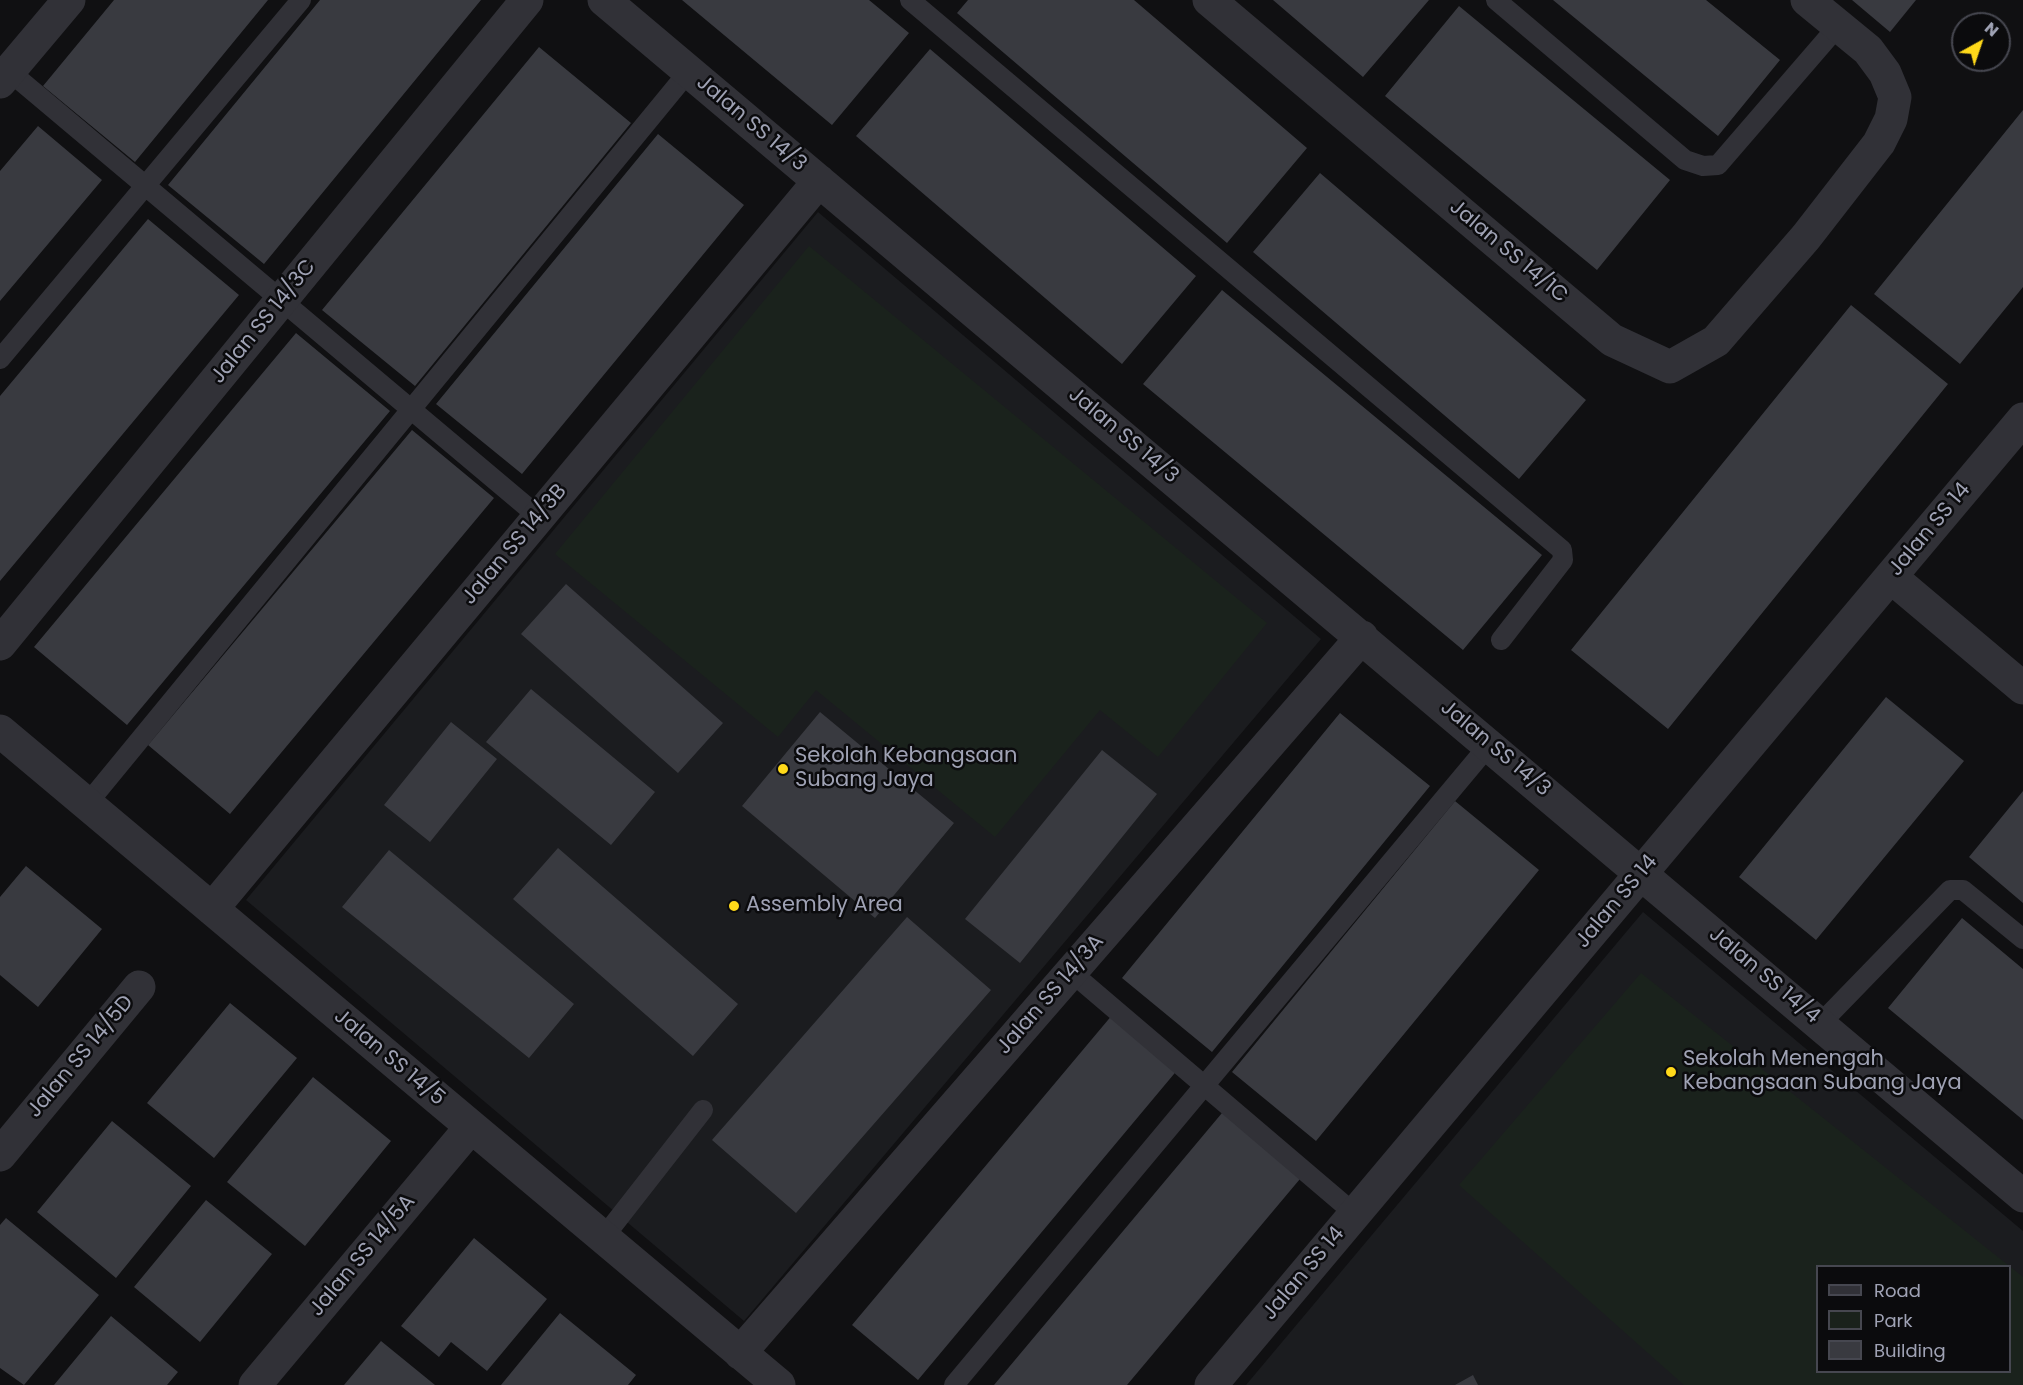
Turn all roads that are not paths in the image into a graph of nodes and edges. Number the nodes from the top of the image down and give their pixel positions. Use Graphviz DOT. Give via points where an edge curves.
graph roads {
  1 [pos="69,0"];
  2 [pos="301,0"];
  3 [pos="527,0"];
  4 [pos="604,0"];
  5 [pos="910,0"];
  6 [pos="1209,0"];
  7 [pos="1496,0"];
  8 [pos="1807,0"];
  9 [pos="1838,26"];
  10 [pos="689,71"];
  11 [pos="4,77"];
  12 [pos="819,181"];
  13 [pos="145,186"];
  14 [pos="281,300"];
  15 [pos="0,359"];
  16 [pos="411,409"];
  17 [pos="2023,419"];
  18 [pos="539,517"];
  19 [pos="1891,577"];
  20 [pos="1362,637"];
  21 [pos="1501,640"];
  22 [pos="0,644"];
  23 [pos="2023,688"];
  24 [pos="0,731"];
  25 [pos="1489,745"];
  26 [pos="87,804"];
  27 [pos="1641,873"];
  28 [pos="212,909"];
  29 [pos="2023,939"];
  30 [pos="1071,972"];
  31 [pos="139,987"];
  32 [pos="1820,1024"];
  33 [pos="1204,1085"];
  34 [pos="702,1110"];
  35 [pos="471,1127"];
  36 [pos="0,1155"];
  37 [pos="2023,1196"];
  38 [pos="1355,1214"];
  39 [pos="603,1238"];
  40 [pos="740,1353"];
  41 [pos="255,1385"];
  42 [pos="779,1385"];
  43 [pos="954,1385"];
  44 [pos="1211,1385"];
  1 -- 11 [label="street"];
  2 -- 13 [label="lane"];
  3 -- 14 [label="street, Jalan SS 14/3C"];
  4 -- 10 [label="street, Jalan SS 14/3"];
  5 -- 21 [label="lane" via="1562,550 1563,560"];
  6 -- 9 [label="street, Jalan SS 14/1C" via="1612,340 1670,367 1716,341 1806,237 1879,143 1891,119 1895,97 1885,73 1868,51"];
  7 -- 9 [label="lane" via="1685,160 1703,166 1718,165"];
  8 -- 9 [label="street"];
  10 -- 12 [label="street, Jalan SS 14/3"];
  10 -- 16 [label="lane"];
  11 -- 13 [label="lane"];
  12 -- 18 [label="street, Jalan SS 14/3B"];
  12 -- 20 [label="street, Jalan SS 14/3"];
  13 -- 14 [label="lane"];
  13 -- 15 [label="lane"];
  14 -- 16 [label="lane"];
  14 -- 22 [label="street, Jalan SS 14/3C"];
  16 -- 18 [label="lane"];
  16 -- 26 [label="lane"];
  17 -- 19 [label="street, Jalan SS 14"];
  18 -- 28 [label="street, Jalan SS 14/3B"];
  19 -- 23 [label="street"];
  19 -- 27 [label="street, Jalan SS 14"];
  20 -- 25 [label="street, Jalan SS 14/3"];
  20 -- 30 [label="street, Jalan SS 14/3A"];
  24 -- 26 [label="street, Jalan SS 14/5"];
  25 -- 27 [label="street, Jalan SS 14/3"];
  25 -- 33 [label="lane"];
  26 -- 28 [label="street, Jalan SS 14/5"];
  27 -- 32 [label="street, Jalan SS 14/4"];
  27 -- 38 [label="street, Jalan SS 14"];
  28 -- 35 [label="street, Jalan SS 14/5"];
  29 -- 32 [label="lane" via="1963,890 1950,890"];
  30 -- 33 [label="lane"];
  30 -- 40 [label="street, Jalan SS 14/3A"];
  31 -- 36 [label="street, Jalan SS 14/5D"];
  32 -- 37 [label="street, Jalan SS 14/4"];
  33 -- 38 [label="lane"];
  33 -- 43 [label="lane"];
  34 -- 39 [label="lane"];
  35 -- 39 [label="street, Jalan SS 14/5"];
  35 -- 41 [label="street, Jalan SS 14/5A"];
  38 -- 44 [label="street, Jalan SS 14"];
  39 -- 40 [label="street, Jalan SS 14/5"];
  40 -- 42 [label="street, Jalan SS 14/5"];
}
